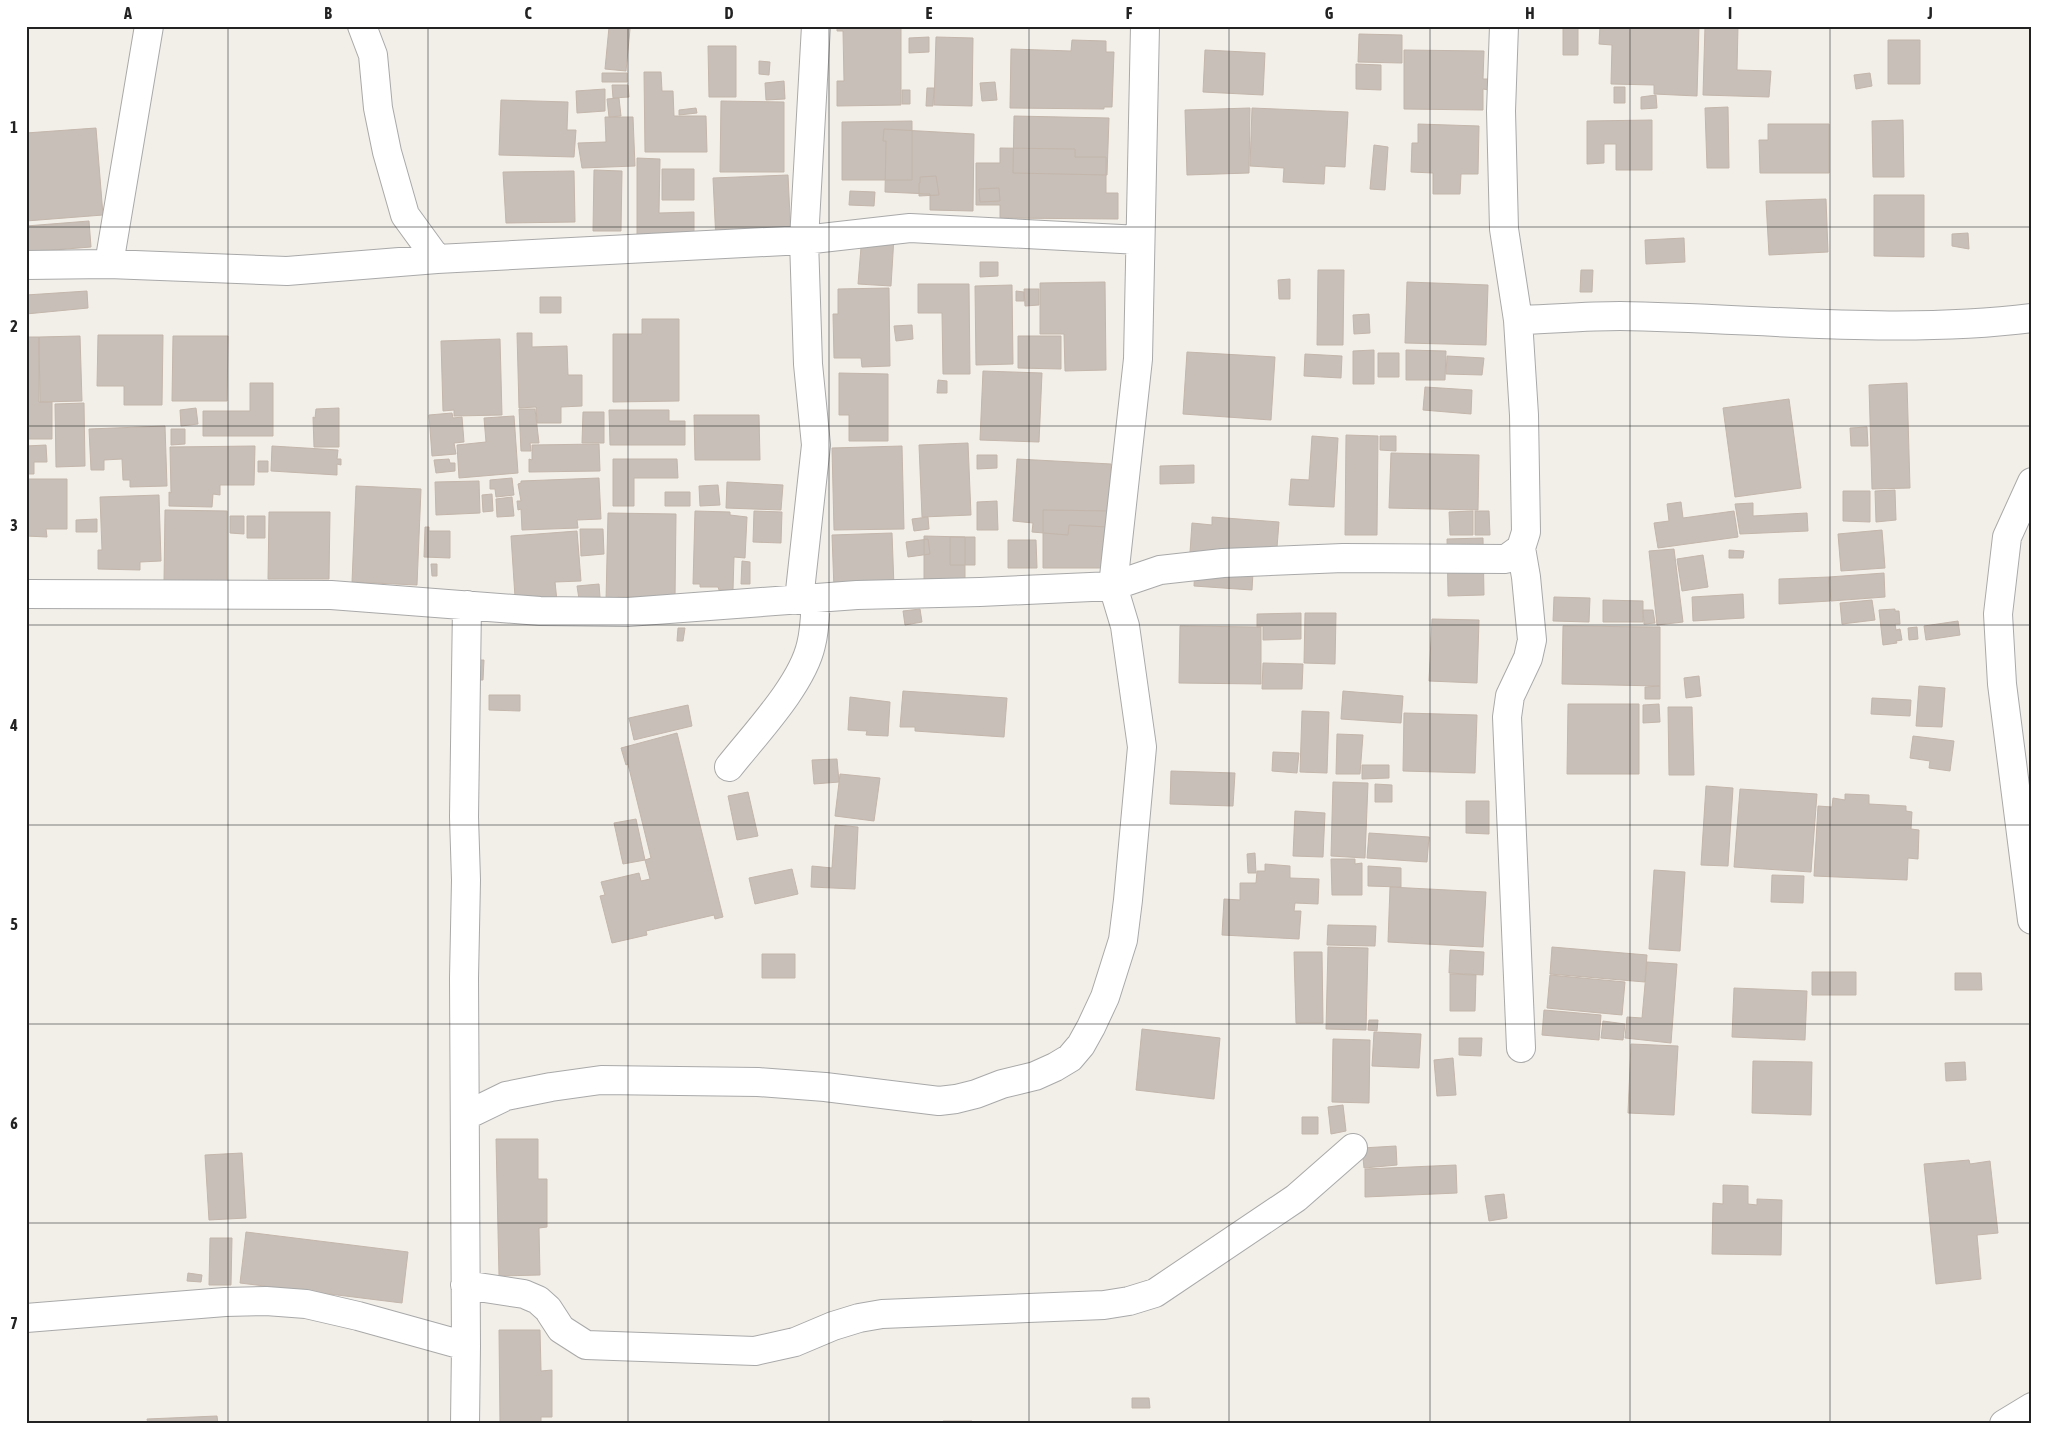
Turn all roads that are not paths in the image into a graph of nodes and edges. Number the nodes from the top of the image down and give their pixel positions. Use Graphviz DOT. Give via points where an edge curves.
graph roads {
  1 [pos="149,26"];
  2 [pos="362,26"];
  3 [pos="816,26"];
  4 [pos="1146,26"];
  5 [pos="1504,26"];
  6 [pos="804,240"];
  7 [pos="1140,240"];
  8 [pos="437,259"];
  9 [pos="109,264"];
  10 [pos="26,266"];
  11 [pos="2032,318"];
  12 [pos="1518,320"];
  13 [pos="2032,482"];
  14 [pos="1521,548"];
  15 [pos="1113,586"];
  16 [pos="26,594"];
  17 [pos="808,599"];
  18 [pos="466,605"];
  19 [pos="729,767"];
  20 [pos="2032,920"];
  21 [pos="1521,1048"];
  22 [pos="465,1116"];
  23 [pos="1353,1148"];
  24 [pos="465,1285"];
  25 [pos="26,1318"];
  26 [pos="466,1346"];
  27 [pos="2032,1407"];
  28 [pos="465,1424"];
  29 [pos="2004,1424"];
  1 -- 9 [label="street"];
  2 -- 8 [label="street" via="373,55 378,108 405,215"];
  3 -- 6 [label="street"];
  4 -- 7 [label="street"];
  5 -- 12 [label="street" via="1501,111 1504,229"];
  6 -- 7 [label="street" via="910,228"];
  6 -- 8 [label="street"];
  6 -- 17 [label="street" via="808,364 816,445"];
  7 -- 15 [label="street" via="1138,359"];
  8 -- 9 [label="street" via="287,271"];
  9 -- 10 [label="street"];
  11 -- 12 [label="street" via="1993,323 1904,326 1619,316"];
  12 -- 14 [label="street" via="1526,523"];
  13 -- 20 [label="street" via="2008,537 1998,614 2002,684"];
  14 -- 15 [label="street" via="1506,559 1343,558 1223,563 1160,570"];
  14 -- 21 [label="street" via="1532,640 1528,658 1510,696 1506,718"];
  15 -- 17 [label="street"];
  15 -- 22 [label="street" via="1126,626 1142,747 1135,830 1123,940 1095,1020 1070,1058 1035,1076 956,1099 758,1082 601,1080 506,1096"];
  16 -- 18 [label="street" via="331,595"];
  17 -- 18 [label="street" via="628,612 540,611"];
  17 -- 19 [label="street" via="811,646 798,676"];
  18 -- 22 [label="street"];
  22 -- 24 [label="street"];
  23 -- 24 [label="street" via="1296,1198 1155,1293 1129,1302 882,1314 859,1318 795,1342 755,1351 586,1345 561,1329 538,1300 524,1294"];
  24 -- 26 [label="street"];
  25 -- 26 [label="street" via="225,1302 306,1304"];
  26 -- 28 [label="street"];
  27 -- 29 [label="street"];
}
